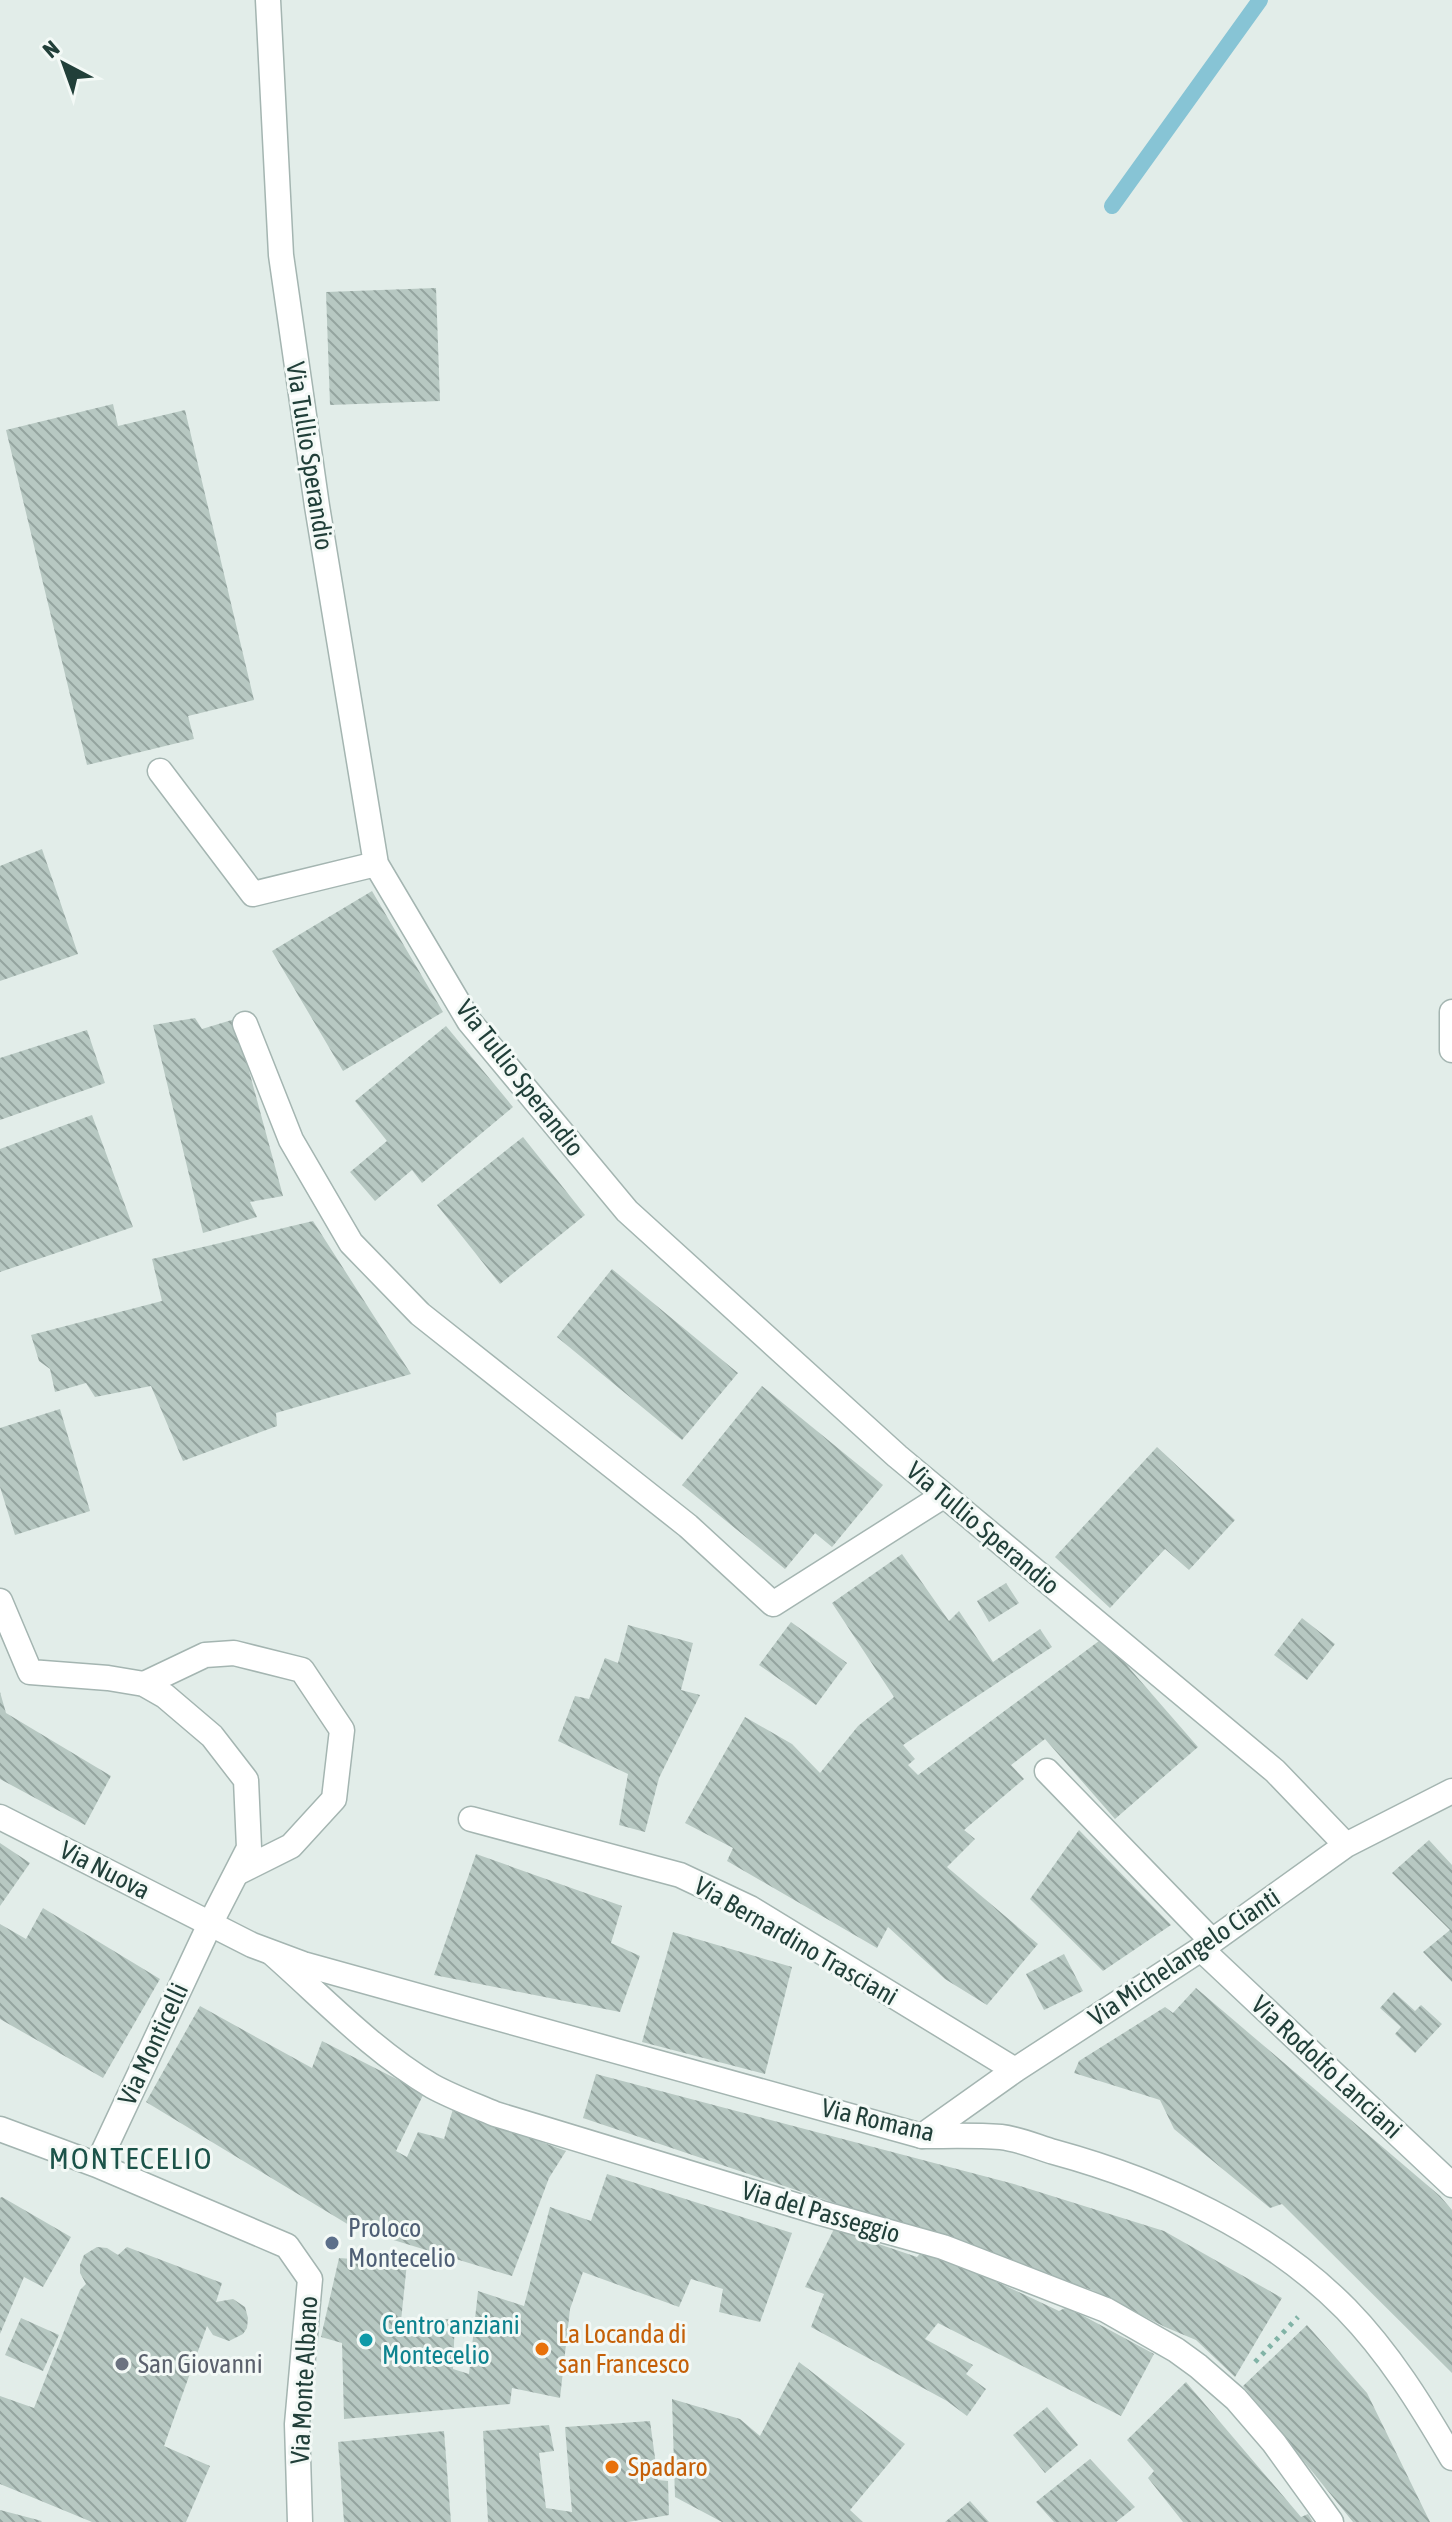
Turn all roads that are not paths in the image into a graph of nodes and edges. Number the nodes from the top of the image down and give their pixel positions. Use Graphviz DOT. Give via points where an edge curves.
graph roads {
  1 [pos="268,0"];
  2 [pos="160,771"];
  3 [pos="376,864"];
  4 [pos="1452,1012"];
  5 [pos="245,1024"];
  6 [pos="1452,1050"];
  7 [pos="943,1496"];
  8 [pos="0,1601"];
  9 [pos="144,1684"];
  10 [pos="1047,1771"];
  11 [pos="1452,1791"];
  12 [pos="0,1817"];
  13 [pos="471,1819"];
  14 [pos="1346,1845"];
  15 [pos="237,1873"];
  16 [pos="210,1924"];
  17 [pos="1206,1945"];
  18 [pos="273,1954"];
  19 [pos="1015,2070"];
  20 [pos="0,2129"];
  21 [pos="922,2136"];
  22 [pos="97,2165"];
  23 [pos="1452,2185"];
  24 [pos="1452,2458"];
  25 [pos="300,2522"];
  26 [pos="1331,2522"];
  1 -- 3 [label="street, Via Tullio Sperandio" via="281,255"];
  2 -- 3 [label="street" via="253,894"];
  3 -- 7 [label="street, Via Tullio Sperandio" via="469,1021 627,1211"];
  4 -- 6 [label="street"];
  5 -- 7 [label="street" via="291,1140 351,1243 420,1314 688,1526 773,1604"];
  7 -- 14 [label="street, Via Tullio Sperandio" via="1275,1771"];
  8 -- 9 [label="street" via="30,1672"];
  9 -- 15 [label="street, Via Monticelli" via="212,1736 246,1780 249,1848"];
  9 -- 15 [label="street" via="205,1655 234,1653 302,1670 342,1730 334,1799 291,1846"];
  10 -- 17 [label="street, Via Rodolfo Lanciani"];
  11 -- 14 [label="street, Via Michelangelo Cianti"];
  12 -- 16 [label="street, Via Nuova"];
  13 -- 19 [label="street, Via Bernardino Trasciani" via="680,1875 750,1908"];
  14 -- 17 [label="street, Via Michelangelo Cianti"];
  15 -- 16 [label="street, Via Monticelli"];
  16 -- 18 [label="street, Via Romana"];
  16 -- 22 [label="street, Via Monticelli"];
  17 -- 19 [label="street, Via Michelangelo Cianti"];
  17 -- 23 [label="street, Via Rodolfo Lanciani"];
  18 -- 21 [label="street, Via Romana"];
  18 -- 26 [label="street, Via del Passeggio" via="397,2062 464,2101 943,2247 1106,2310 1176,2350 1226,2391 1274,2443"];
  19 -- 21 [label="street, Via Michelangelo Cianti"];
  20 -- 22 [label="street"];
  21 -- 24 [label="street, Via Romana" via="1003,2137 1156,2186 1234,2225 1345,2308 1385,2354"];
  22 -- 25 [label="street, Via Monte Albano" via="287,2246 310,2279 297,2424"];
}
